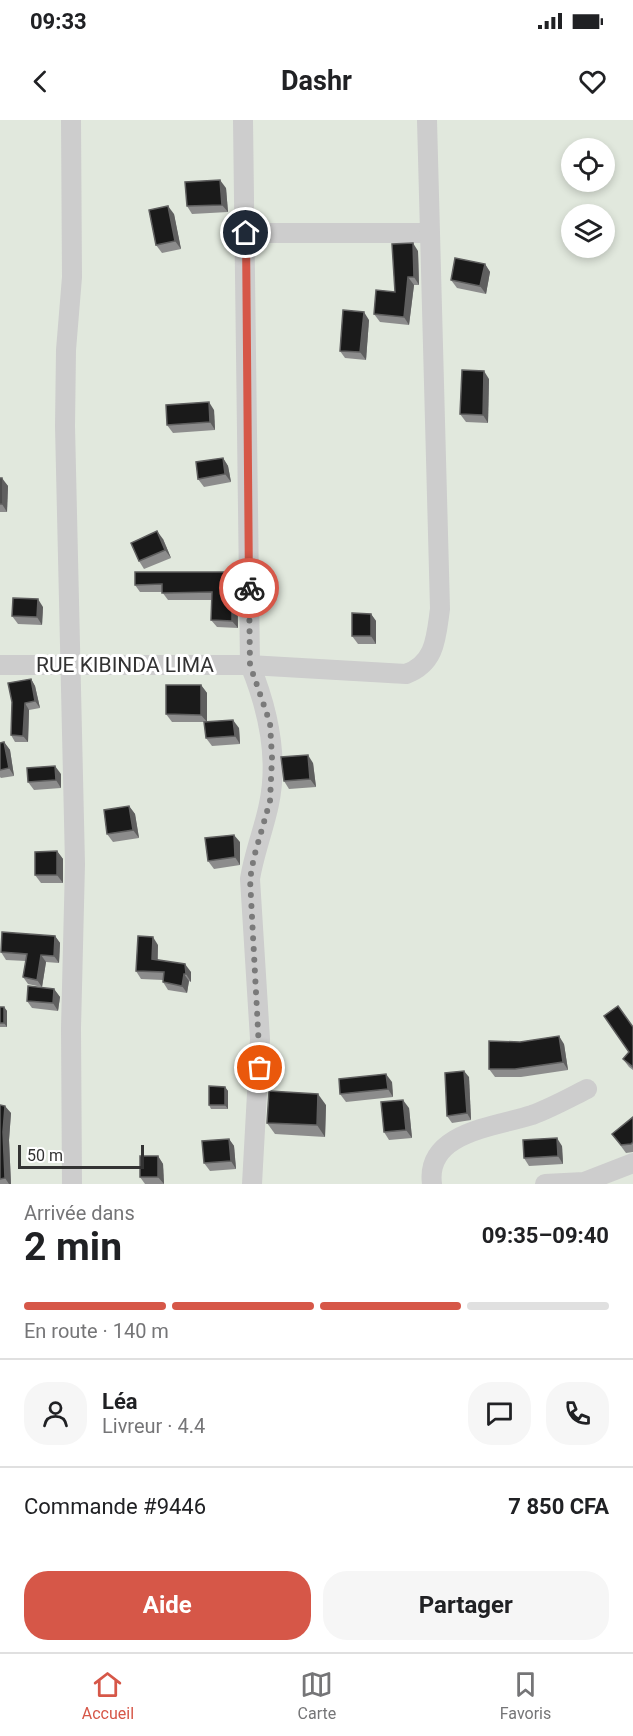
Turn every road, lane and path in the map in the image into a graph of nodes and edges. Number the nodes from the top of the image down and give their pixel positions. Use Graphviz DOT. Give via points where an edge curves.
graph roads {
  1 [pos="71,120"];
  2 [pos="243,120"];
  3 [pos="427,120"];
  4 [pos="246,233"];
  5 [pos="429,233"];
  6 [pos="72,664"];
  7 [pos="0,665"];
  8 [pos="250,665"];
  9 [pos="587,1089"];
  10 [pos="633,1163"];
  11 [pos="584,1183"];
  12 [pos="72,1184"];
  13 [pos="252,1184"];
  14 [pos="432,1184"];
  15 [pos="545,1184"];
  1 -- 6 [label="street" via="72,277 64,426"];
  2 -- 4 [label="street"];
  3 -- 5 [label="street, RUE KIBINDA LIMA"];
  4 -- 5 [label="street"];
  4 -- 8 [label="street"];
  5 -- 8 [label="street, RUE KIBINDA LIMA" via="440,609 434,648 419,669 406,674"];
  6 -- 7 [label="street, RUE KIBINDA LIMA"];
  6 -- 8 [label="street, RUE KIBINDA LIMA"];
  6 -- 12 [label="street"];
  8 -- 13 [label="street" via="270,723 272,758 270,801 250,879 260,1039"];
  9 -- 14 [label="street" via="534,1114 465,1134 433,1159"];
  10 -- 11 [label="street"];
  11 -- 15 [label="street"];
}
